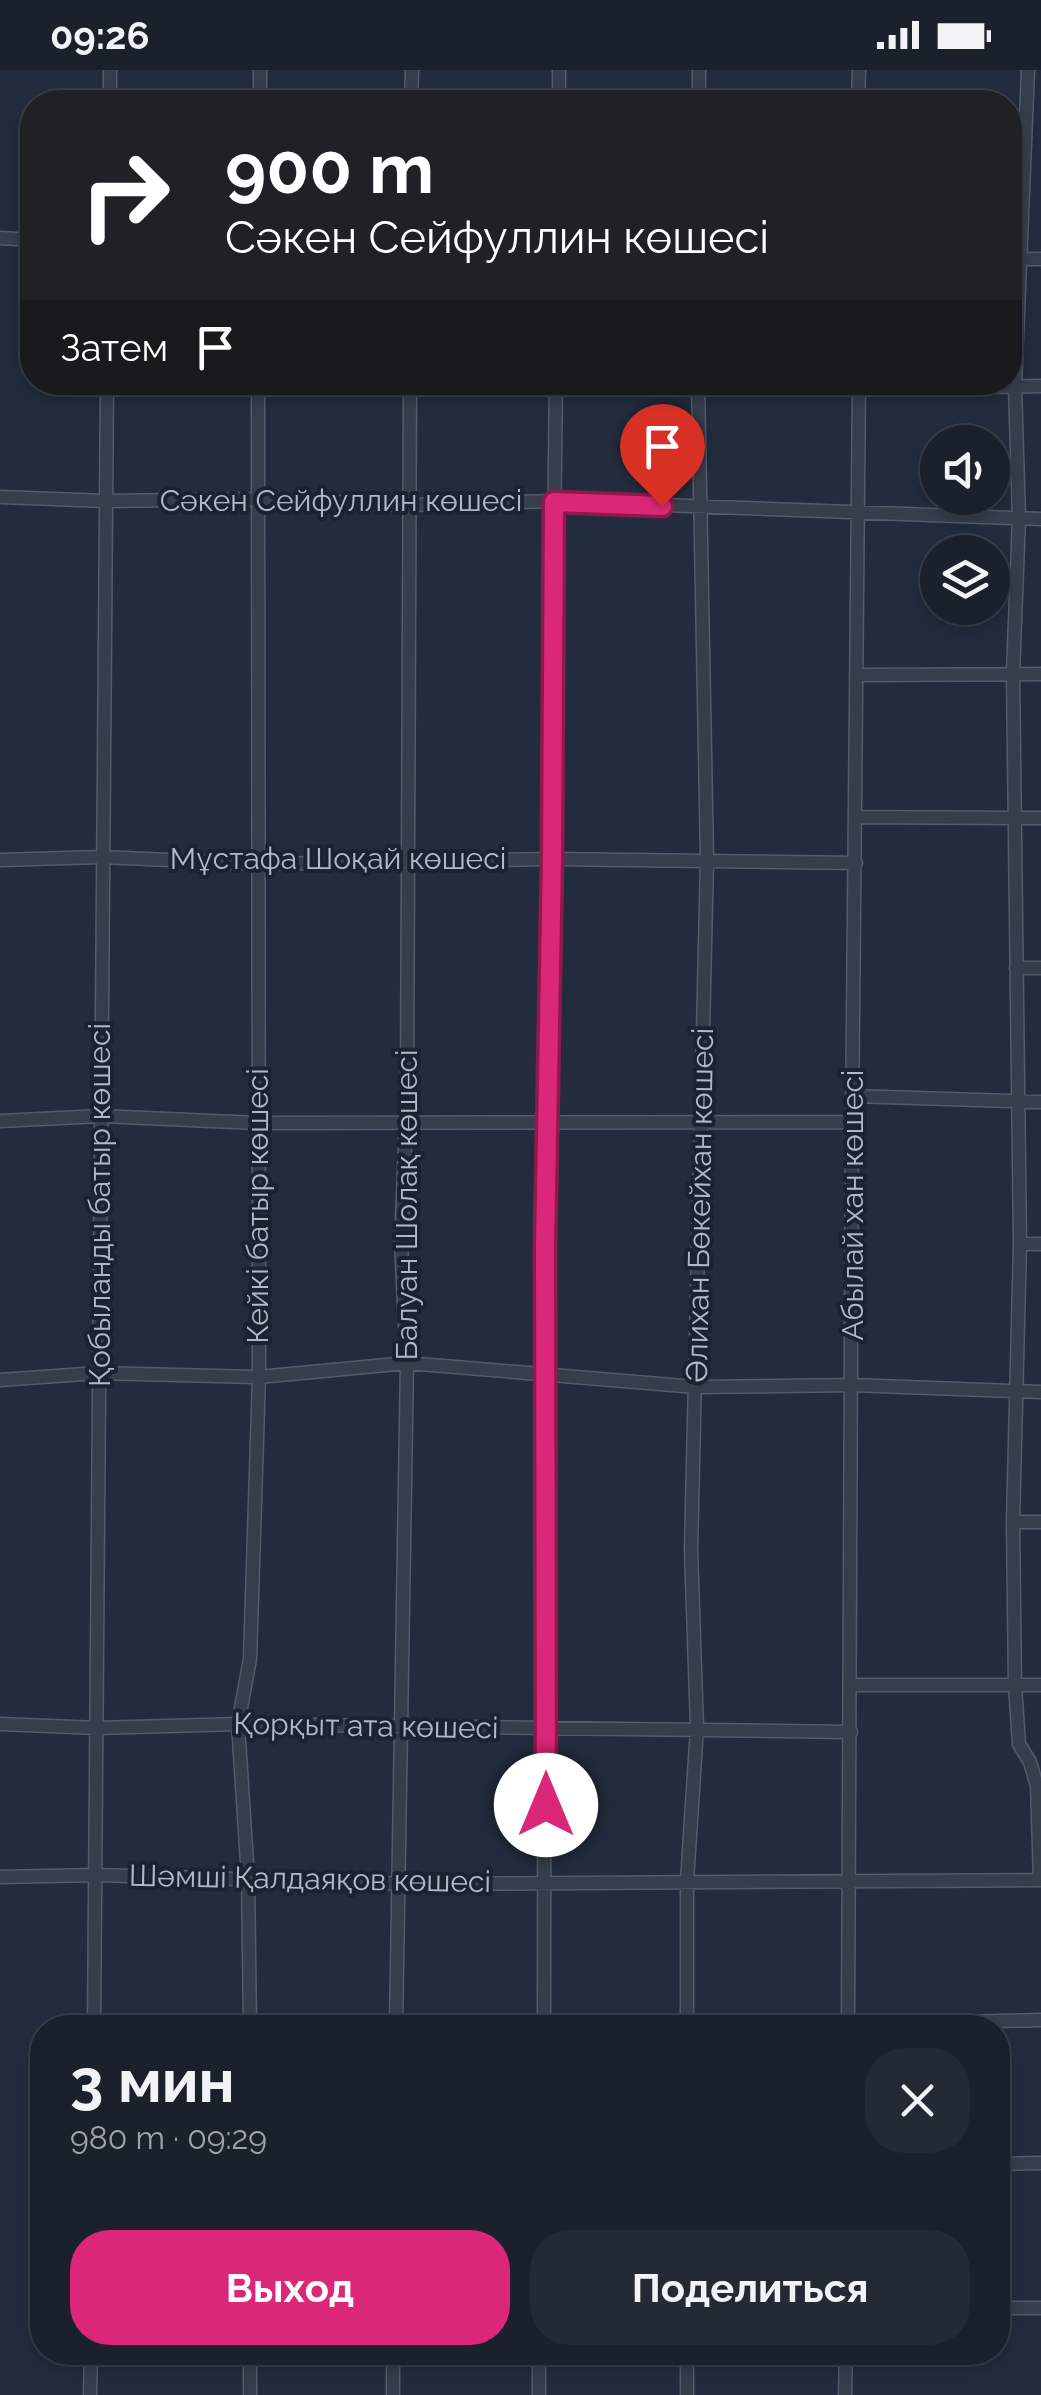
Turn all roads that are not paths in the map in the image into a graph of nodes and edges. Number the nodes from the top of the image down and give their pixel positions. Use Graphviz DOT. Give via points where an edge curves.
graph roads {
  1 [pos="1028,70"];
  2 [pos="1035,107"];
  3 [pos="1022,205"];
  4 [pos="106,395"];
  5 [pos="258,395"];
  6 [pos="410,395"];
  7 [pos="556,395"];
  8 [pos="698,395"];
  9 [pos="860,395"];
  10 [pos="1015,395"];
  11 [pos="0,497"];
  12 [pos="256,499"];
  13 [pos="105,501"];
  14 [pos="554,502"];
  15 [pos="410,505"];
  16 [pos="698,507"];
  17 [pos="858,514"];
  18 [pos="1019,518"];
  19 [pos="1041,518"];
  20 [pos="1012,673"];
  21 [pos="1041,674"];
  22 [pos="859,675"];
  23 [pos="854,818"];
  24 [pos="1014,818"];
  25 [pos="1041,818"];
  26 [pos="101,856"];
  27 [pos="552,859"];
  28 [pos="707,859"];
  29 [pos="0,860"];
  30 [pos="407,860"];
  31 [pos="856,863"];
  32 [pos="260,864"];
  33 [pos="1016,968"];
  34 [pos="1041,968"];
  35 [pos="853,1096"];
  36 [pos="1016,1102"];
  37 [pos="1041,1102"];
  38 [pos="101,1116"];
  39 [pos="0,1120"];
  40 [pos="258,1122"];
  41 [pos="406,1122"];
  42 [pos="547,1122"];
  43 [pos="703,1122"];
  44 [pos="852,1122"];
  45 [pos="1020,1244"];
  46 [pos="1041,1244"];
  47 [pos="407,1362"];
  48 [pos="98,1373"];
  49 [pos="547,1374"];
  50 [pos="258,1377"];
  51 [pos="0,1380"];
  52 [pos="852,1384"];
  53 [pos="696,1388"];
  54 [pos="1041,1392"];
  55 [pos="1018,1393"];
  56 [pos="1013,1522"];
  57 [pos="1041,1522"];
  58 [pos="852,1685"];
  59 [pos="1041,1685"];
  60 [pos="1014,1686"];
  61 [pos="0,1724"];
  62 [pos="238,1724"];
  63 [pos="400,1726"];
  64 [pos="98,1728"];
  65 [pos="546,1728"];
  66 [pos="697,1728"];
  67 [pos="851,1732"];
  68 [pos="96,1875"];
  69 [pos="0,1877"];
  70 [pos="248,1878"];
  71 [pos="687,1880"];
  72 [pos="1041,1880"];
  73 [pos="397,1881"];
  74 [pos="849,1881"];
  75 [pos="546,1882"];
  76 [pos="94,2015"];
  77 [pos="250,2015"];
  78 [pos="396,2015"];
  79 [pos="544,2015"];
  80 [pos="687,2015"];
  81 [pos="848,2015"];
  82 [pos="1041,2020"];
  83 [pos="1010,2021"];
  84 [pos="1041,2163"];
  85 [pos="1010,2164"];
  86 [pos="1010,2308"];
  87 [pos="1041,2308"];
  88 [pos="91,2365"];
  89 [pos="250,2365"];
  90 [pos="393,2365"];
  91 [pos="540,2365"];
  92 [pos="687,2365"];
  93 [pos="846,2365"];
  94 [pos="90,2395"];
  95 [pos="250,2395"];
  96 [pos="393,2395"];
  97 [pos="539,2395"];
  98 [pos="687,2395"];
  99 [pos="845,2395"];
  1 -- 2 [label="street"];
  2 -- 3 [label="street"];
  4 -- 13 [label="street, Қобыланды батыр көшесі"];
  5 -- 12 [label="street, Кейкі батыр көшесі"];
  6 -- 15 [label="street, Балуан Шолақ көшесі"];
  7 -- 14 [label="street"];
  8 -- 16 [label="street, Әлихан Бөкейхан көшесі"];
  9 -- 17 [label="street, Абылай хан көшесі"];
  10 -- 18 [label="street"];
  11 -- 13 [label="street, Сәкен Сейфуллин көшесі"];
  12 -- 13 [label="street, Сәкен Сейфуллин көшесі"];
  12 -- 15 [label="street, Сәкен Сейфуллин көшесі"];
  12 -- 32 [label="street, Кейкі батыр көшесі"];
  13 -- 26 [label="street, Қобыланды батыр көшесі"];
  14 -- 15 [label="street, Сәкен Сейфуллин көшесі"];
  14 -- 16 [label="street, Сәкен Сейфуллин көшесі"];
  14 -- 27 [label="street"];
  15 -- 30 [label="street, Балуан Шолақ көшесі"];
  16 -- 17 [label="street, Сәкен Сейфуллин көшесі"];
  16 -- 28 [label="street, Әлихан Бөкейхан көшесі"];
  17 -- 18 [label="street, Сәкен Сейфуллин көшесі"];
  17 -- 22 [label="street, Абылай хан көшесі"];
  18 -- 19 [label="street, Сәкен Сейфуллин көшесі"];
  18 -- 20 [label="street"];
  20 -- 21 [label="street"];
  20 -- 22 [label="street"];
  20 -- 24 [label="street"];
  22 -- 23 [label="street, Абылай хан көшесі"];
  23 -- 24 [label="street"];
  23 -- 31 [label="street, Абылай хан көшесі"];
  24 -- 25 [label="street"];
  24 -- 33 [label="street"];
  26 -- 29 [label="street, Мұстафа Шоқай көшесі"];
  26 -- 32 [label="street, Мұстафа Шоқай көшесі"];
  26 -- 38 [label="street, Қобыланды батыр көшесі"];
  27 -- 28 [label="street, Мұстафа Шоқай көшесі"];
  27 -- 30 [label="street, Мұстафа Шоқай көшесі"];
  27 -- 42 [label="street"];
  28 -- 31 [label="street, Мұстафа Шоқай көшесі"];
  28 -- 43 [label="street, Әлихан Бөкейхан көшесі"];
  30 -- 32 [label="street, Мұстафа Шоқай көшесі"];
  30 -- 41 [label="street, Балуан Шолақ көшесі"];
  31 -- 35 [label="street, Абылай хан көшесі"];
  32 -- 40 [label="street, Кейкі батыр көшесі"];
  33 -- 34 [label="street"];
  33 -- 36 [label="street"];
  35 -- 36 [label="street"];
  35 -- 44 [label="street, Абылай хан көшесі"];
  36 -- 37 [label="street"];
  36 -- 45 [label="street"];
  38 -- 39 [label="street"];
  38 -- 40 [label="street"];
  38 -- 48 [label="street, Қобыланды батыр көшесі"];
  40 -- 41 [label="street"];
  40 -- 50 [label="street, Кейкі батыр көшесі"];
  41 -- 42 [label="street"];
  41 -- 47 [label="street, Балуан Шолақ көшесі"];
  42 -- 43 [label="street"];
  42 -- 49 [label="street"];
  43 -- 44 [label="street"];
  43 -- 53 [label="street, Әлихан Бөкейхан көшесі"];
  44 -- 52 [label="street, Абылай хан көшесі"];
  45 -- 46 [label="street"];
  45 -- 55 [label="street"];
  47 -- 49 [label="street"];
  47 -- 50 [label="street"];
  47 -- 63 [label="street, Балуан Шолақ көшесі"];
  48 -- 50 [label="street"];
  48 -- 51 [label="street"];
  48 -- 64 [label="street, Қобыланды батыр көшесі"];
  49 -- 53 [label="street"];
  49 -- 65 [label="street"];
  50 -- 62 [label="street, Кейкі батыр көшесі" via="250,1659"];
  52 -- 53 [label="street"];
  52 -- 55 [label="street"];
  52 -- 58 [label="street, Абылай хан көшесі"];
  53 -- 66 [label="street, Әлихан Бөкейхан көшесі" via="691,1550"];
  54 -- 55 [label="street"];
  55 -- 56 [label="street"];
  56 -- 57 [label="street"];
  56 -- 60 [label="street"];
  58 -- 60 [label="street"];
  58 -- 67 [label="street, Абылай хан көшесі"];
  59 -- 60 [label="street"];
  60 -- 72 [label="street" via="1020,1744 1037,1786"];
  61 -- 64 [label="street, Қорқыт ата көшесі"];
  62 -- 63 [label="street, Қорқыт ата көшесі"];
  62 -- 64 [label="street, Қорқыт ата көшесі"];
  62 -- 70 [label="street, Кейкі батыр көшесі"];
  63 -- 65 [label="street, Қорқыт ата көшесі"];
  63 -- 73 [label="street, Балуан Шолақ көшесі"];
  64 -- 68 [label="street, Қобыланды батыр көшесі"];
  65 -- 66 [label="street, Қорқыт ата көшесі"];
  65 -- 75 [label="street"];
  66 -- 67 [label="street, Қорқыт ата көшесі"];
  66 -- 71 [label="street, Әлихан Бөкейхан көшесі"];
  67 -- 74 [label="street, Абылай хан көшесі"];
  68 -- 69 [label="street, Шәмші Қалдаяқов көшесі"];
  68 -- 70 [label="street, Шәмші Қалдаяқов көшесі"];
  68 -- 76 [label="street, Қобыланды батыр көшесі"];
  70 -- 73 [label="street, Шәмші Қалдаяқов көшесі"];
  70 -- 77 [label="street, Кейкі батыр көшесі"];
  71 -- 74 [label="street, Шәмші Қалдаяқов көшесі"];
  71 -- 75 [label="street, Шәмші Қалдаяқов көшесі"];
  71 -- 80 [label="street, Әлихан Бөкейхан көшесі"];
  72 -- 74 [label="street, Шәмші Қалдаяқов көшесі"];
  73 -- 75 [label="street, Шәмші Қалдаяқов көшесі"];
  73 -- 78 [label="street, Балуан Шолақ көшесі"];
  74 -- 81 [label="street, Абылай хан көшесі"];
  75 -- 79 [label="street"];
  82 -- 83 [label="street"];
  84 -- 85 [label="street"];
  86 -- 87 [label="street"];
  88 -- 94 [label="street"];
  89 -- 95 [label="street"];
  90 -- 96 [label="street"];
  91 -- 97 [label="street"];
  92 -- 98 [label="street"];
  93 -- 99 [label="street"];
}
